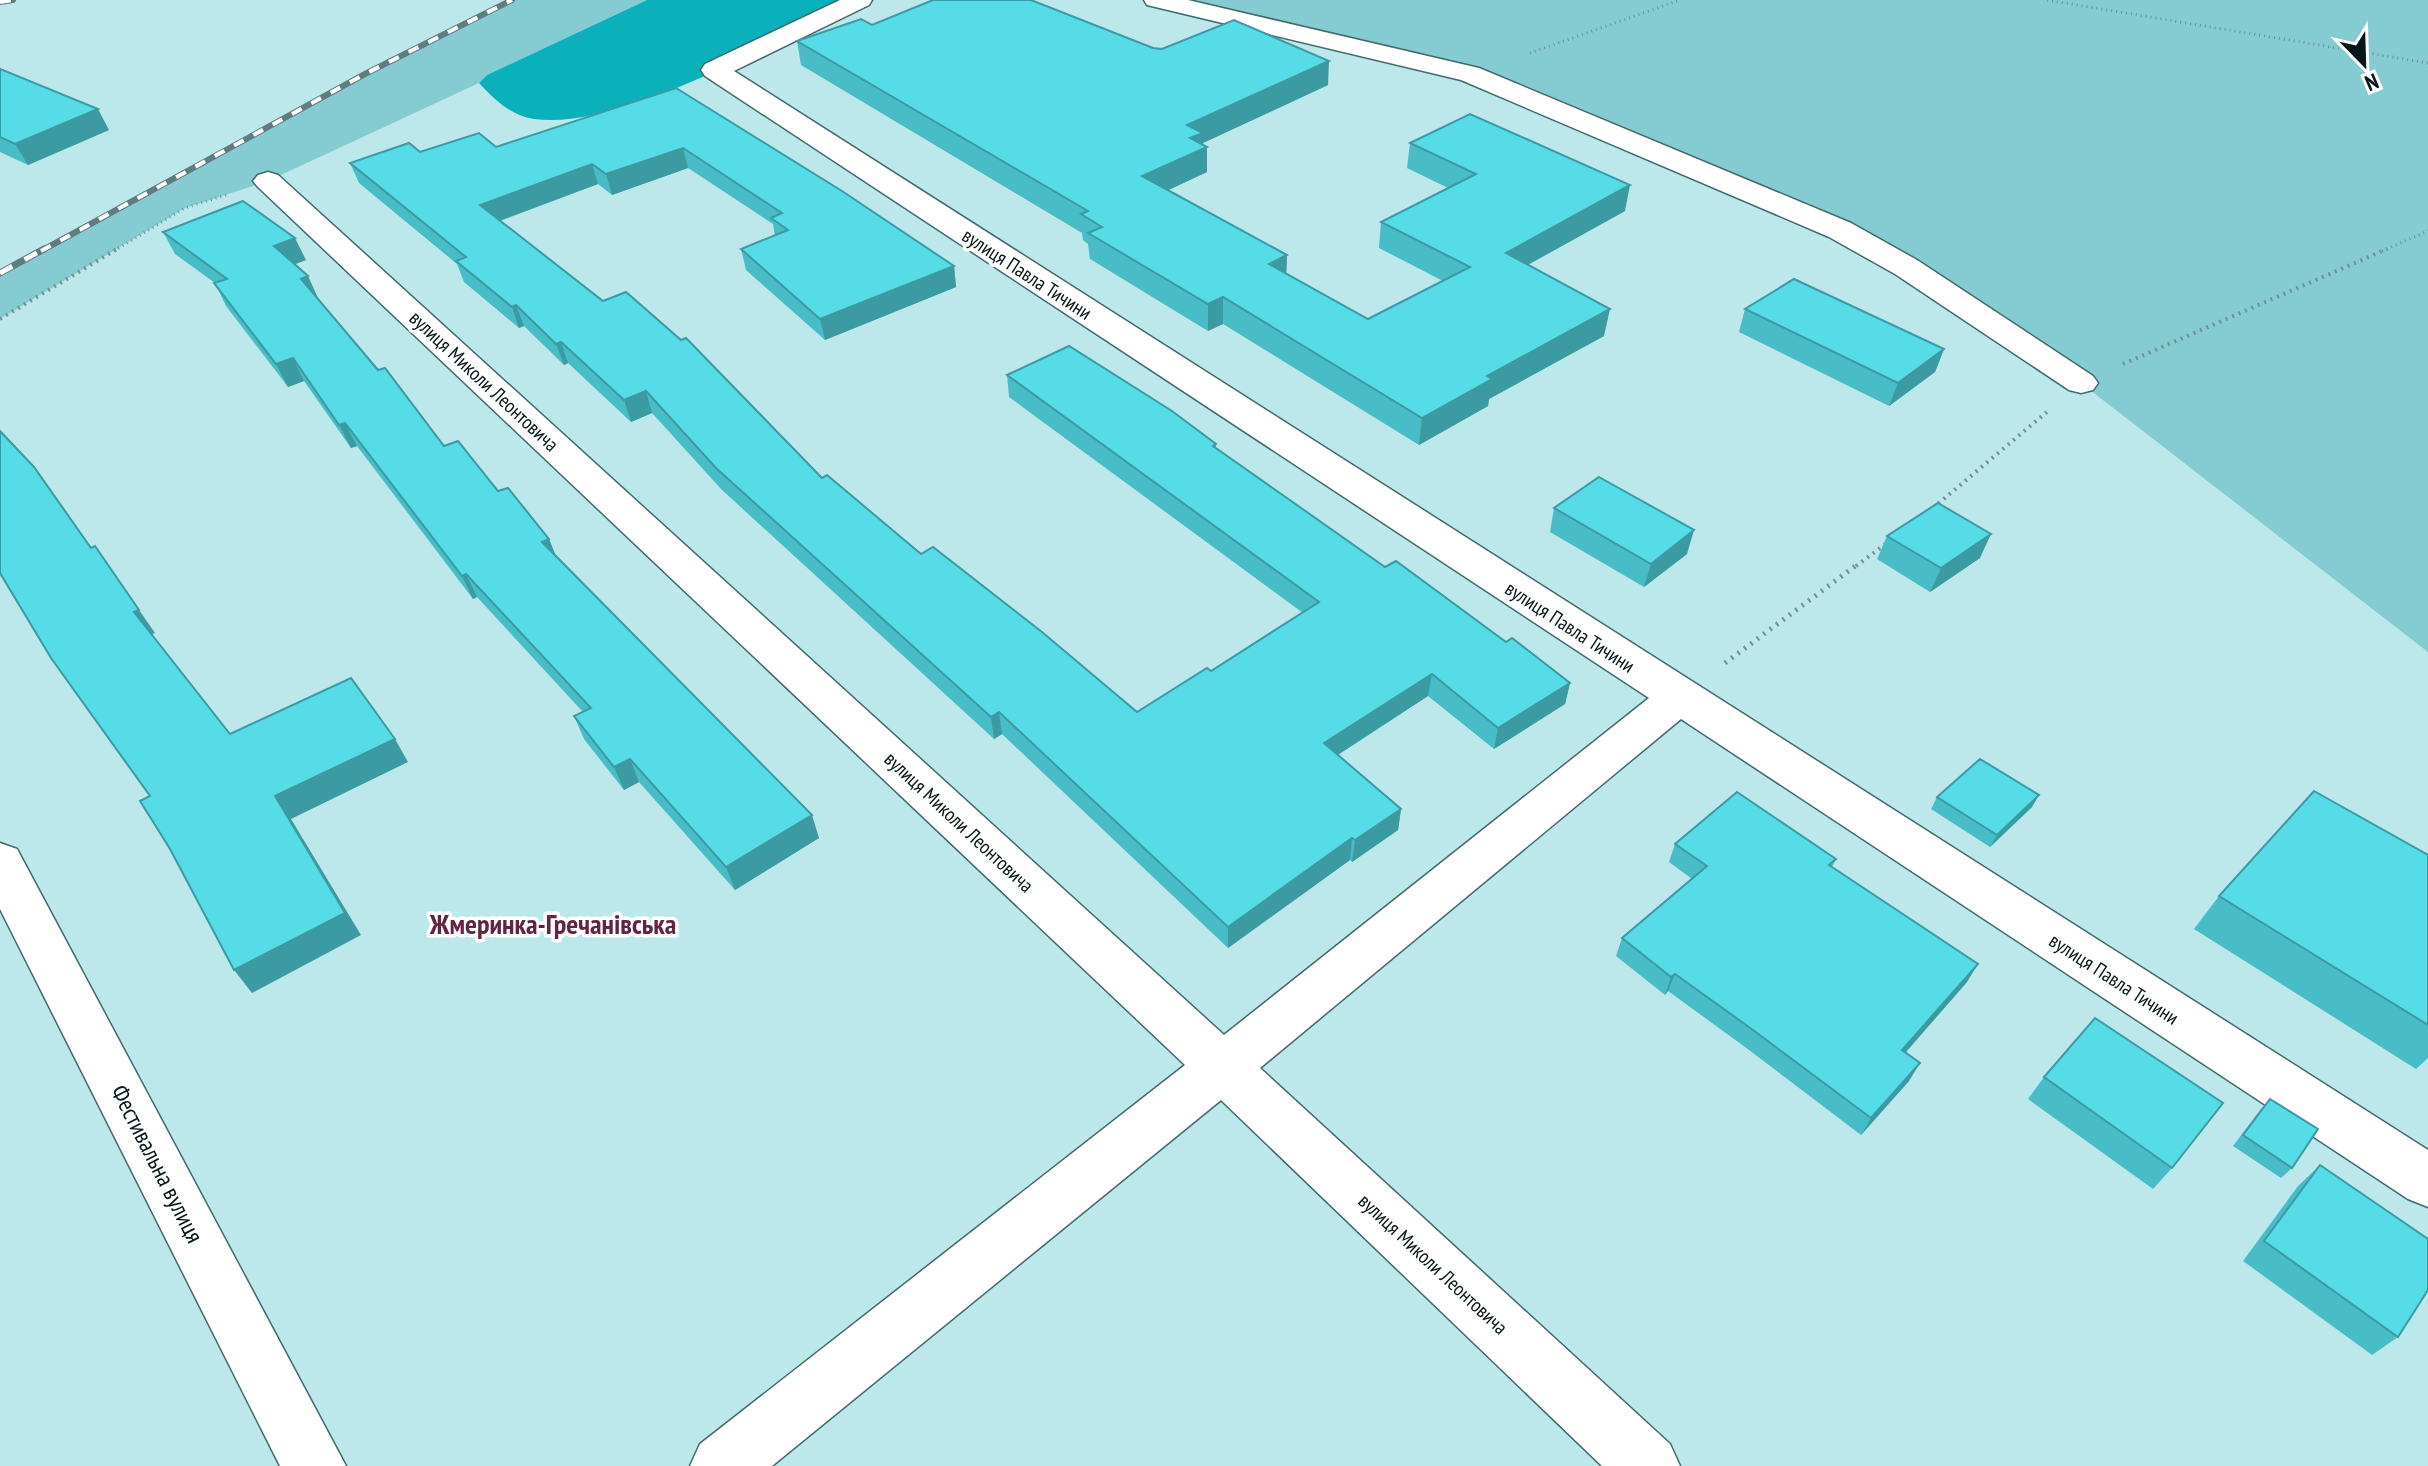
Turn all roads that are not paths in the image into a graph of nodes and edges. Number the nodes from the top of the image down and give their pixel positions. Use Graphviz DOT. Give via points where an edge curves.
graph roads {
  1 [pos="860,0"];
  2 [pos="1156,0"];
  3 [pos="268,181"];
  4 [pos="2081,383"];
  5 [pos="1679,697"];
  6 [pos="0,862"];
  7 [pos="1223,1067"];
  8 [pos="2428,1181"];
  9 [pos="314,1466"];
  10 [pos="722,1466"];
  11 [pos="1648,1466"];
  1 -- 5 [label="street, вулиця Павла Тичини" via="714,70"];
  2 -- 4 [label="street" via="1470,74 1860,240"];
  3 -- 7 [label="street, вулиця Миколи Леонтовича"];
  5 -- 7 [label="street"];
  5 -- 8 [label="street, вулиця Павла Тичини"];
  6 -- 9 [label="street, Фестивальна вулиця"];
  7 -- 10 [label="street"];
  7 -- 11 [label="street, вулиця Миколи Леонтовича"];
}
